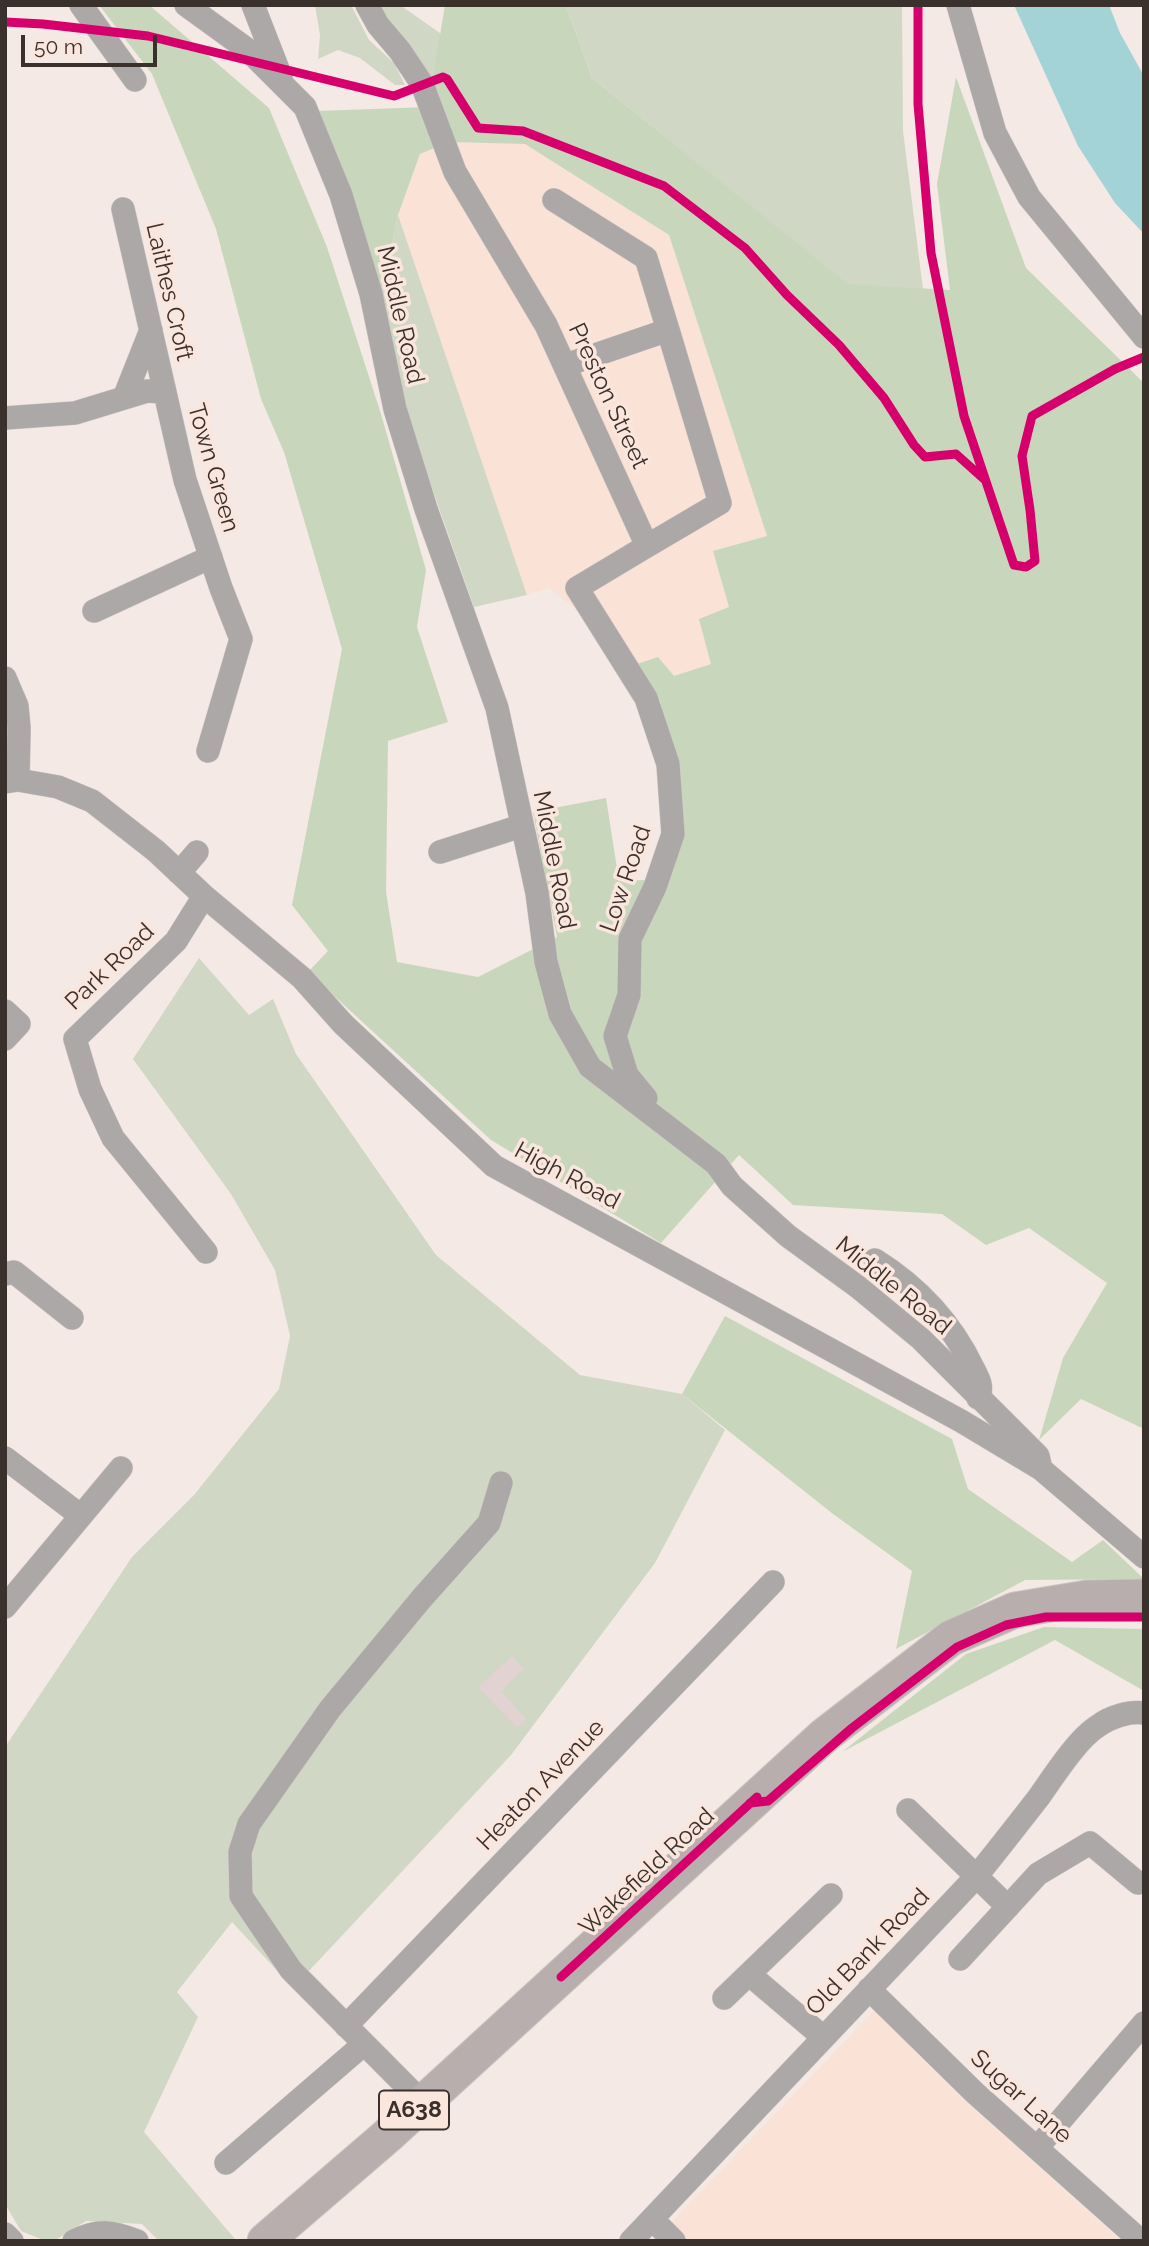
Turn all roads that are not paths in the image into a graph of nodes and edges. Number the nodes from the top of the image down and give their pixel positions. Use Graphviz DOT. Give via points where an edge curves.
graph roads {
  1 [pos="81,5"];
  2 [pos="186,5"];
  3 [pos="253,5"];
  4 [pos="367,5"];
  5 [pos="958,5"];
  6 [pos="135,80"];
  7 [pos="284,86"];
  8 [pos="554,200"];
  9 [pos="123,209"];
  10 [pos="151,330"];
  11 [pos="668,330"];
  12 [pos="1144,337"];
  13 [pos="566,365"];
  14 [pos="165,392"];
  15 [pos="124,398"];
  16 [pos="5,418"];
  17 [pos="647,546"];
  18 [pos="211,557"];
  19 [pos="94,611"];
  20 [pos="5,678"];
  21 [pos="12,727"];
  22 [pos="208,751"];
  23 [pos="12,781"];
  24 [pos="521,826"];
  25 [pos="197,852"];
  26 [pos="440,852"];
  27 [pos="179,873"];
  28 [pos="204,896"];
  29 [pos="5,1011"];
  30 [pos="5,1039"];
  31 [pos="716,1164"];
  32 [pos="206,1252"];
  33 [pos="875,1260"];
  34 [pos="5,1274"];
  35 [pos="72,1318"];
  36 [pos="978,1398"];
  37 [pos="5,1458"];
  38 [pos="121,1468"];
  39 [pos="1041,1469"];
  40 [pos="501,1483"];
  41 [pos="81,1516"];
  42 [pos="1144,1556"];
  43 [pos="773,1582"];
  44 [pos="1144,1597"];
  45 [pos="5,1607"];
  46 [pos="1144,1713"];
  47 [pos="908,1810"];
  48 [pos="975,1878"];
  49 [pos="1138,1883"];
  50 [pos="831,1895"];
  51 [pos="1008,1907"];
  52 [pos="960,1959"];
  53 [pos="750,1975"];
  54 [pos="869,1989"];
  55 [pos="724,1998"];
  56 [pos="1144,2022"];
  57 [pos="346,2026"];
  58 [pos="823,2037"];
  59 [pos="364,2044"];
  60 [pos="423,2103"];
  61 [pos="1037,2148"];
  62 [pos="226,2163"];
  63 [pos="652,2219"];
  64 [pos="5,2234"];
  65 [pos="12,2241"];
  66 [pos="74,2241"];
  67 [pos="137,2241"];
  68 [pos="265,2241"];
  69 [pos="631,2241"];
  70 [pos="674,2241"];
  71 [pos="1141,2241"];
  1 -- 6 [label="street"];
  2 -- 7 [label="street, Middle Road" via="248,50"];
  3 -- 7 [label="street, Middle Road"];
  4 -- 13 [label="street, Preston Street" via="422,84 455,172"];
  5 -- 12 [label="street" via="995,133 1028,197"];
  7 -- 24 [label="street, Middle Road" via="304,107 341,195 371,294 395,409 497,708"];
  8 -- 11 [label="street" via="646,258"];
  9 -- 10 [label="street, Laithes Croft"];
  10 -- 14 [label="street, Laithes Croft"];
  10 -- 15 [label="street"];
  11 -- 13 [label="street"];
  11 -- 17 [label="street" via="720,503"];
  13 -- 17 [label="street, Preston Street"];
  14 -- 15 [label="street, Laithes Croft" via="147,391"];
  14 -- 18 [label="street, Town Green" via="185,480"];
  15 -- 16 [label="street, Laithes Croft" via="75,413"];
  17 -- 31 [label="street, Low Road" via="577,588 646,698 668,764 673,834 630,939 629,995 615,1036 627,1075 655,1109 708,1147"];
  18 -- 19 [label="street, Town Green"];
  18 -- 22 [label="street, Town Green" via="241,639"];
  20 -- 21 [label="street" via="17,706"];
  21 -- 23 [label="street"];
  23 -- 27 [label="street, High Road" via="58,787 92,801"];
  24 -- 26 [label="street"];
  24 -- 31 [label="street, Middle Road" via="560,1014 590,1067"];
  25 -- 27 [label="street"];
  27 -- 28 [label="street, High Road"];
  28 -- 32 [label="street, Park Road" via="176,941 75,1039 90,1089 113,1138"];
  28 -- 39 [label="street, High Road" via="302,978 343,1024 494,1166 905,1388"];
  29 -- 30 [label="street" via="19,1024"];
  31 -- 36 [label="street, Middle Road" via="732,1186 788,1236 921,1339"];
  33 -- 36 [label="street" via="917,1290 948,1324 979,1381 982,1390"];
  34 -- 35 [label="street" via="14,1272"];
  36 -- 39 [label="street, Middle Road" via="1038,1456"];
  37 -- 41 [label="street"];
  38 -- 41 [label="street"];
  39 -- 42 [label="street, High Road"];
  40 -- 57 [label="street" via="489,1523 330,1709 248,1824 240,1852 241,1896 291,1970"];
  41 -- 45 [label="street"];
  43 -- 57 [label="street, Heaton Avenue"];
  44 -- 60 [label="highway, Wakefield Road / A638" via="1087,1598 1016,1610 951,1638 825,1735"];
  46 -- 48 [label="street, Old Bank Road" via="1116,1717 1095,1727"];
  47 -- 48 [label="street"];
  48 -- 51 [label="street"];
  48 -- 54 [label="street, Old Bank Road"];
  49 -- 51 [label="street" via="1090,1843 1038,1874"];
  50 -- 53 [label="street"];
  51 -- 52 [label="street"];
  53 -- 55 [label="street"];
  53 -- 58 [label="street"];
  54 -- 58 [label="street, Old Bank Road"];
  54 -- 61 [label="street, Sugar Lane"];
  56 -- 61 [label="street"];
  57 -- 59 [label="street"];
  58 -- 63 [label="street, Old Bank Road"];
  59 -- 60 [label="street"];
  59 -- 62 [label="street"];
  60 -- 68 [label="highway, Wakefield Road / A638"];
  61 -- 71 [label="street, Sugar Lane"];
  63 -- 69 [label="street, Old Bank Road"];
  63 -- 70 [label="street"];
  64 -- 65 [label="street"];
  66 -- 67 [label="street" via="93,2232 116,2233"];
}
